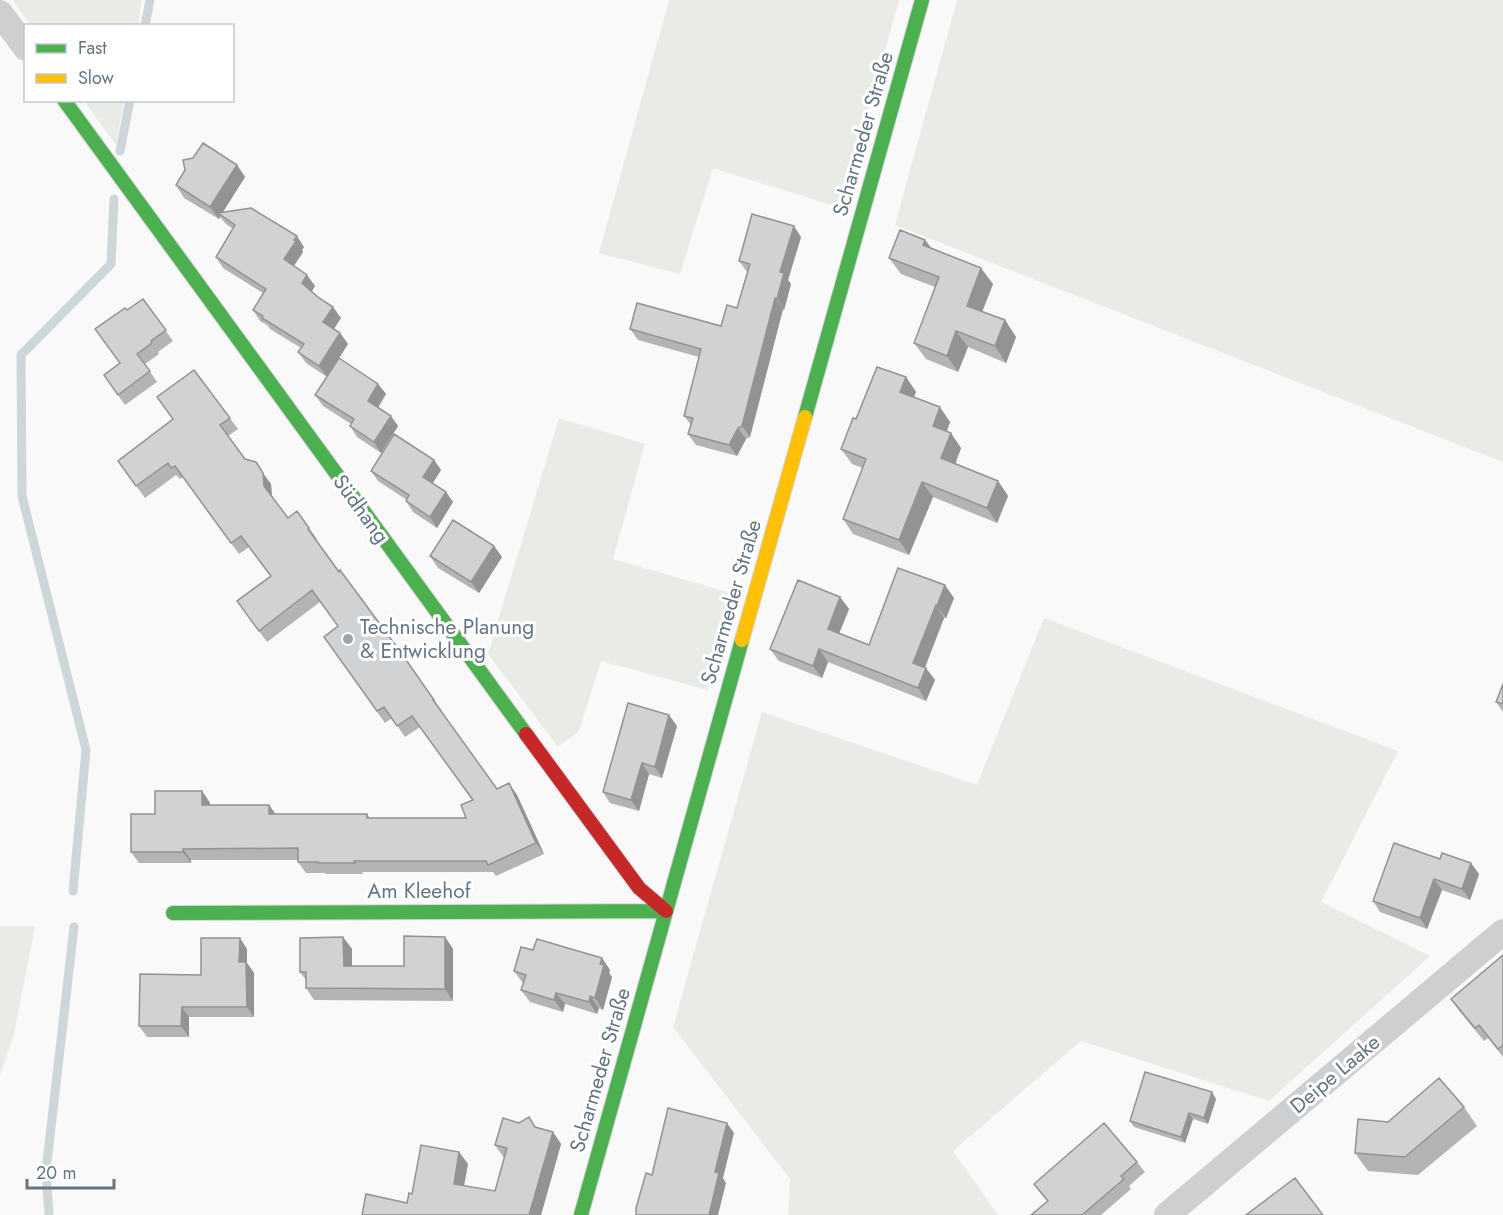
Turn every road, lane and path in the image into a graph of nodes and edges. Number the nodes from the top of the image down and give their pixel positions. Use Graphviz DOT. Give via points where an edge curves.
graph roads {
  1 [pos="922,0"];
  2 [pos="0,13"];
  3 [pos="24,45"];
  4 [pos="65,102"];
  5 [pos="666,911"];
  6 [pos="173,913"];
  7 [pos="1503,932"];
  8 [pos="581,1215"];
  9 [pos="1167,1215"];
  1 -- 5 [label="street, Scharmeder Straße"];
  2 -- 3 [label="street"];
  4 -- 5 [label="street, Südhang" via="639,888"];
  5 -- 6 [label="street, Am Kleehof"];
  5 -- 8 [label="street, Scharmeder Straße"];
  7 -- 9 [label="street, Deipe Laake"];
}
